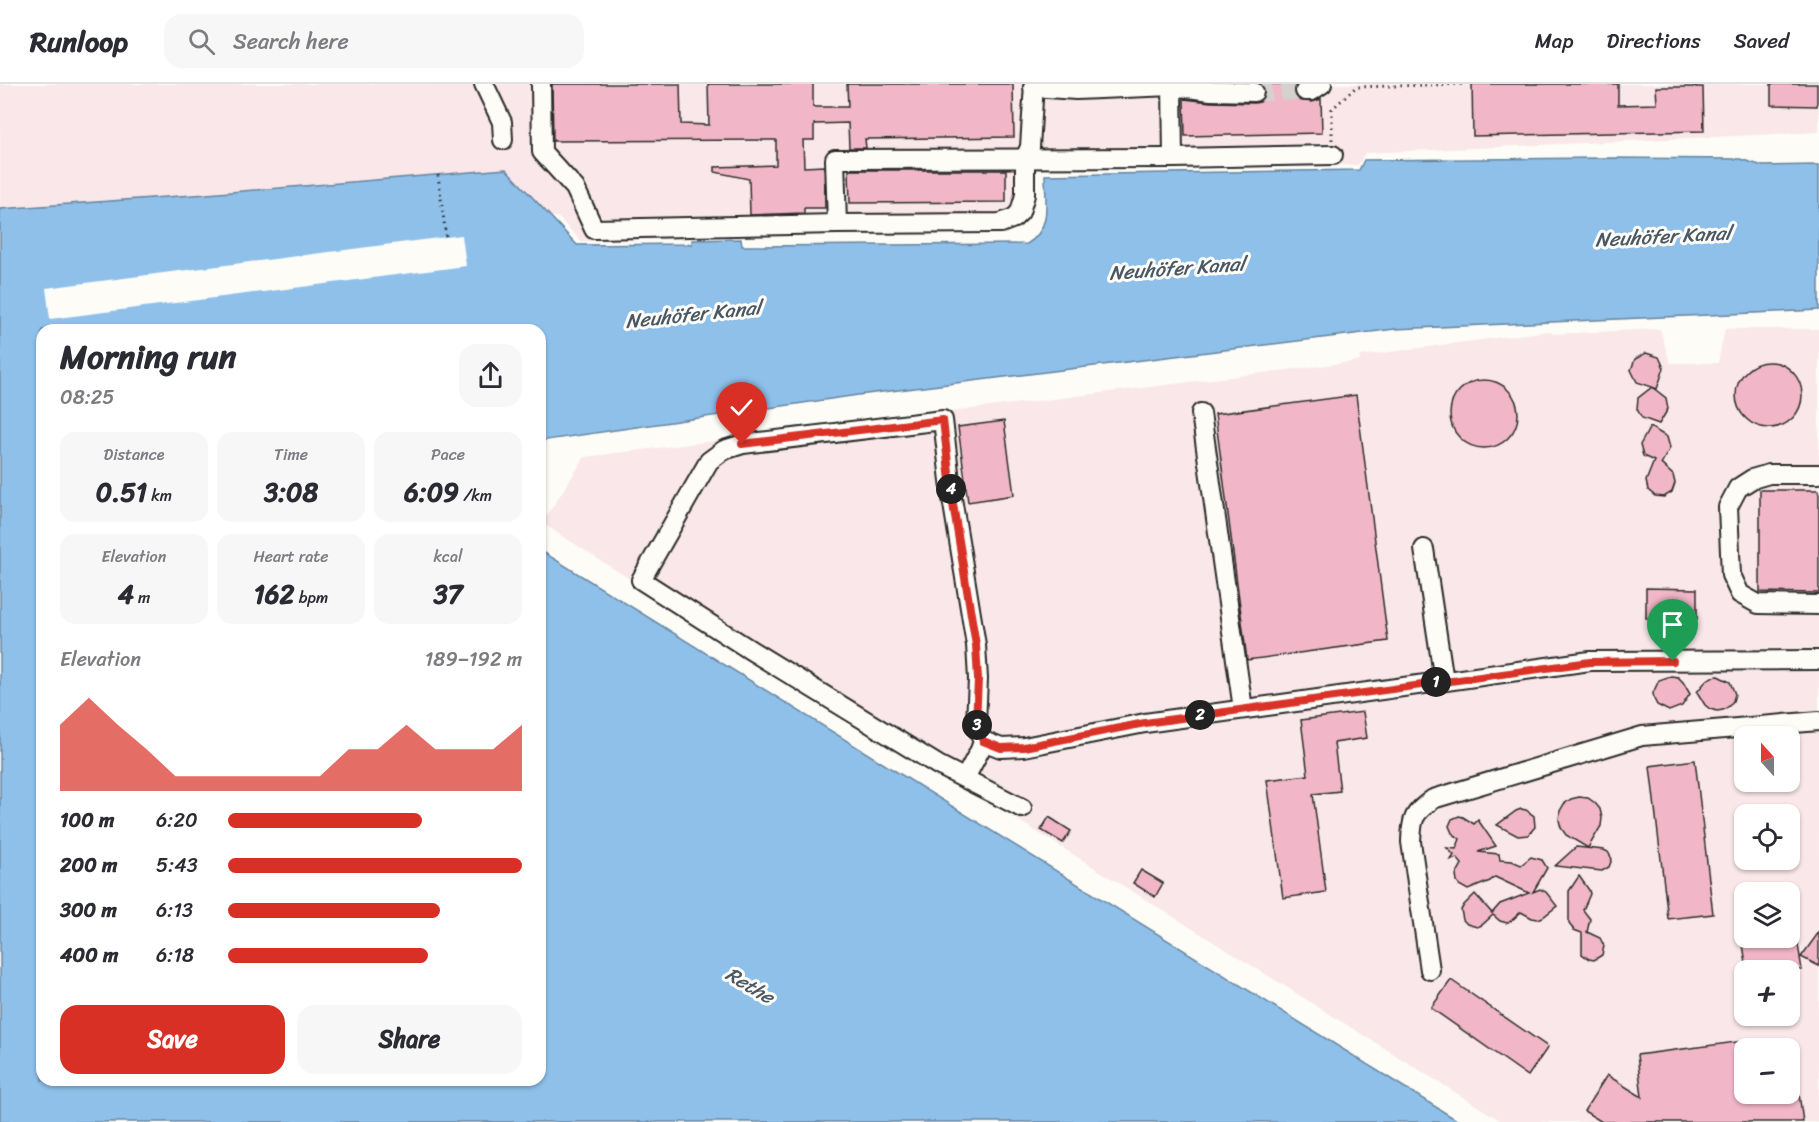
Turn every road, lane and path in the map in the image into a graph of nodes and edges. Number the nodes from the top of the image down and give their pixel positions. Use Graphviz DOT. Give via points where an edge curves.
graph roads {
  1 [pos="484,84"];
  2 [pos="541,84"];
  3 [pos="1465,84"];
  4 [pos="1033,85"];
  5 [pos="1172,85"];
  6 [pos="1254,92"];
  7 [pos="503,140"];
  8 [pos="1334,155"];
  9 [pos="1025,158"];
  10 [pos="1173,158"];
  11 [pos="438,175"];
  12 [pos="837,224"];
  13 [pos="446,237"];
  14 [pos="1202,413"];
  15 [pos="1819,474"];
  16 [pos="1424,549"];
  17 [pos="1819,605"];
  18 [pos="1819,660"];
  19 [pos="1444,681"];
  20 [pos="1243,709"];
  21 [pos="1819,722"];
  22 [pos="983,741"];
  23 [pos="965,778"];
  24 [pos="1022,808"];
  25 [pos="1430,970"];
  1 -- 7 [label="street" via="502,122"];
  2 -- 12 [label="street" via="542,152 575,188 594,229"];
  3 -- 8 [label="path" via="1356,87 1332,109"];
  4 -- 5 [label="street" via="1076,90"];
  4 -- 9 [label="street"];
  5 -- 6 [label="street"];
  5 -- 10 [label="street"];
  8 -- 10 [label="street"];
  9 -- 10 [label="street"];
  9 -- 12 [label="street" via="1025,195 1020,212 1002,224"];
  9 -- 12 [label="street" via="835,159"];
  11 -- 13 [label="path"];
  14 -- 20 [label="street"];
  15 -- 17 [label="street" via="1769,474 1752,479 1738,488 1728,507 1731,575 1740,594 1758,604"];
  16 -- 19 [label="street"];
  18 -- 19 [label="street" via="1590,662"];
  19 -- 20 [label="street"];
  20 -- 22 [label="street" via="1024,747 1001,748"];
  21 -- 25 [label="street" via="1642,736 1433,799 1417,811 1410,842"];
  22 -- 23 [label="street"];
  22 -- 23 [label="street" via="976,723 976,645 943,420 742,444 709,461 640,580"];
  23 -- 24 [label="street"];
}
